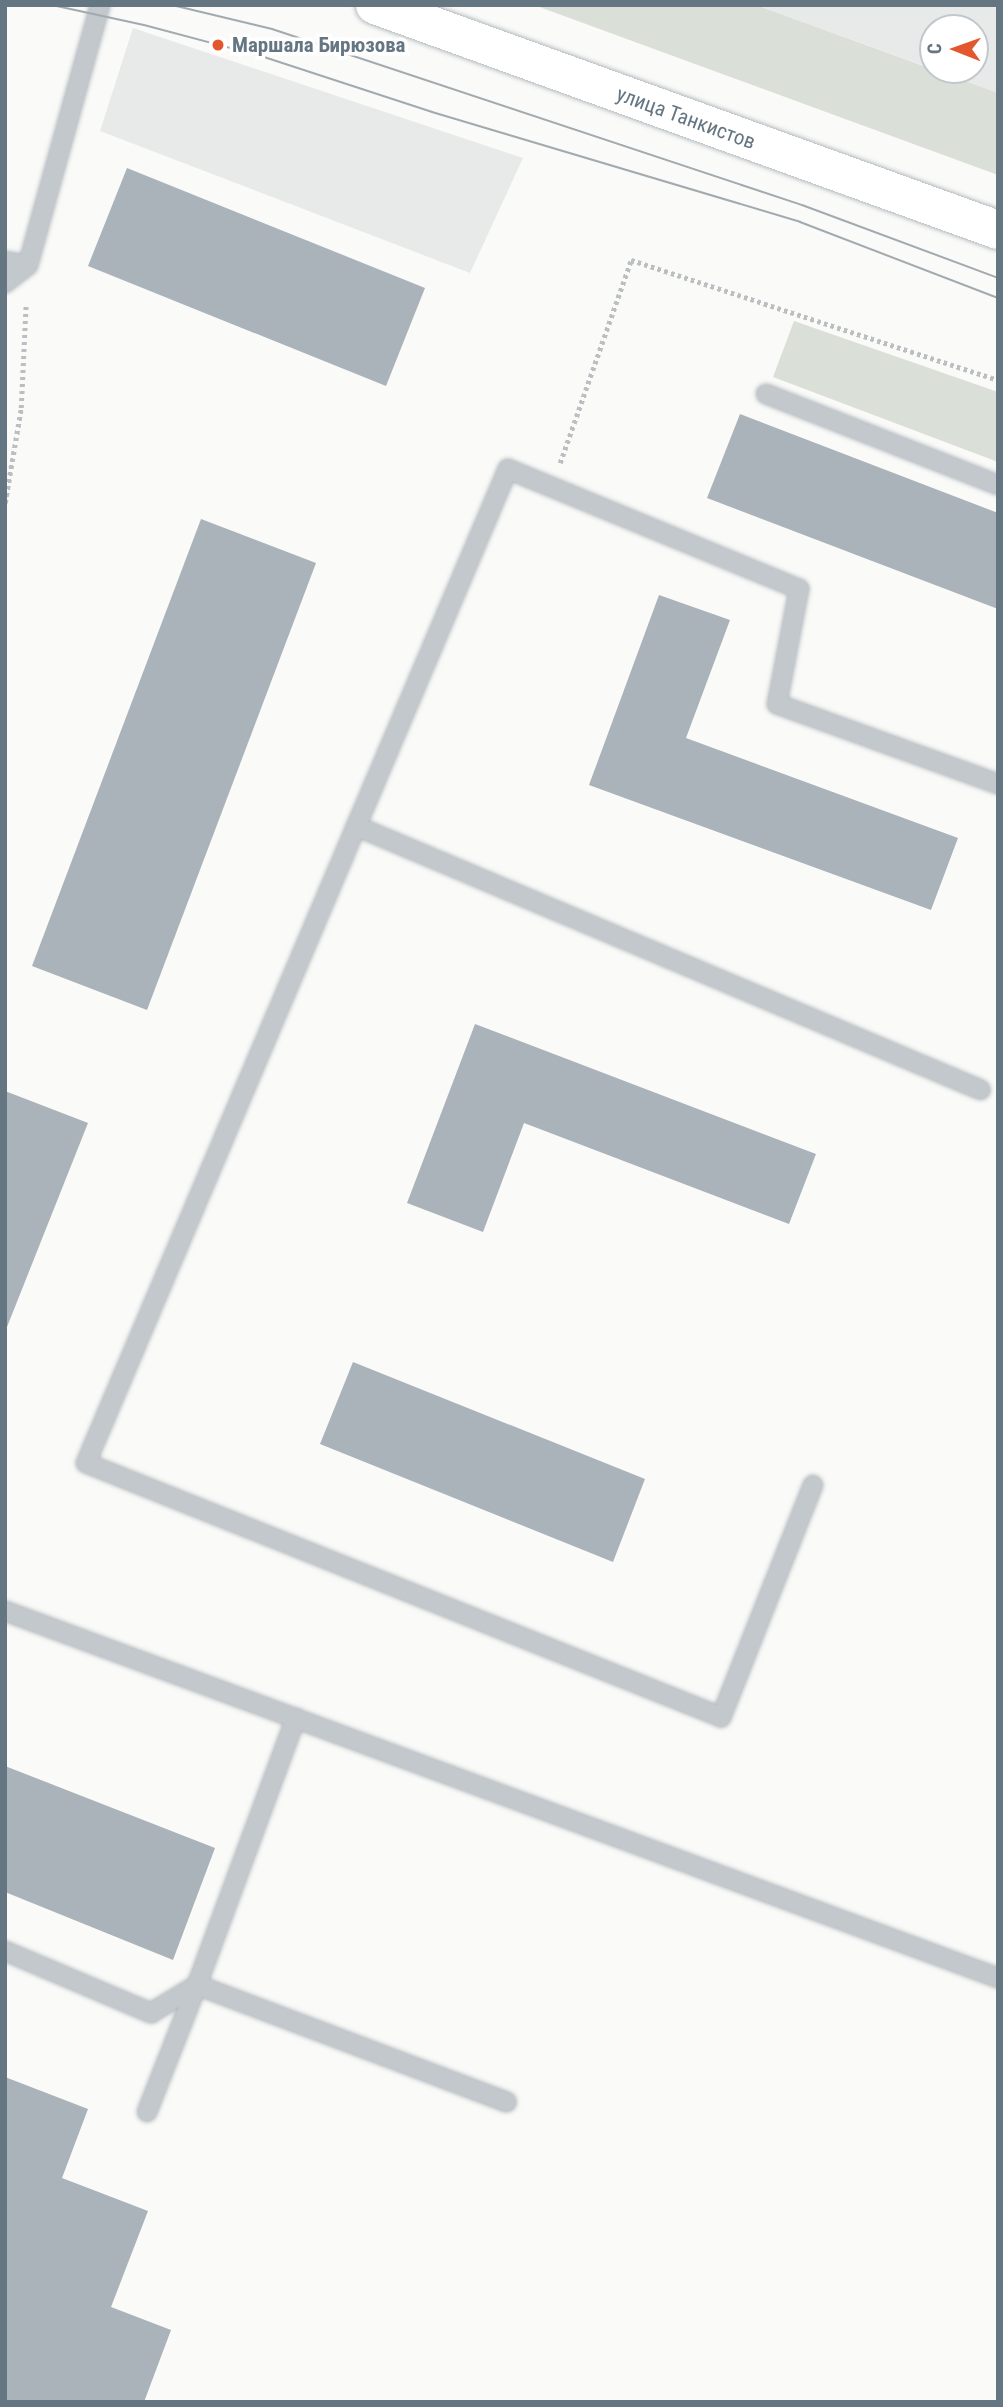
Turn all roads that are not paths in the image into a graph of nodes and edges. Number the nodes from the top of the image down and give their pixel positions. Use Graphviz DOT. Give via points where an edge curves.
graph roads {
  1 [pos="100,5"];
  2 [pos="375,5"];
  3 [pos="998,230"];
  4 [pos="5,261"];
  5 [pos="28,265"];
  6 [pos="5,283"];
  7 [pos="766,394"];
  8 [pos="998,485"];
  9 [pos="998,784"];
  10 [pos="356,826"];
  11 [pos="981,1090"];
  12 [pos="813,1485"];
  13 [pos="5,1611"];
  14 [pos="296,1718"];
  15 [pos="5,1951"];
  16 [pos="998,1978"];
  17 [pos="197,1985"];
  18 [pos="507,2102"];
  19 [pos="146,2112"];
  1 -- 5 [label="lane"];
  2 -- 3 [label="main road, улица Танкистов"];
  4 -- 5 [label="lane"];
  5 -- 6 [label="lane"];
  7 -- 8 [label="lane"];
  9 -- 10 [label="lane" via="777,704 799,589 508,469"];
  10 -- 11 [label="lane"];
  10 -- 12 [label="lane" via="86,1463 721,1717"];
  13 -- 14 [label="lane"];
  14 -- 16 [label="lane"];
  14 -- 17 [label="lane"];
  15 -- 17 [label="lane" via="151,2013"];
  17 -- 18 [label="lane"];
  17 -- 19 [label="lane"];
}
